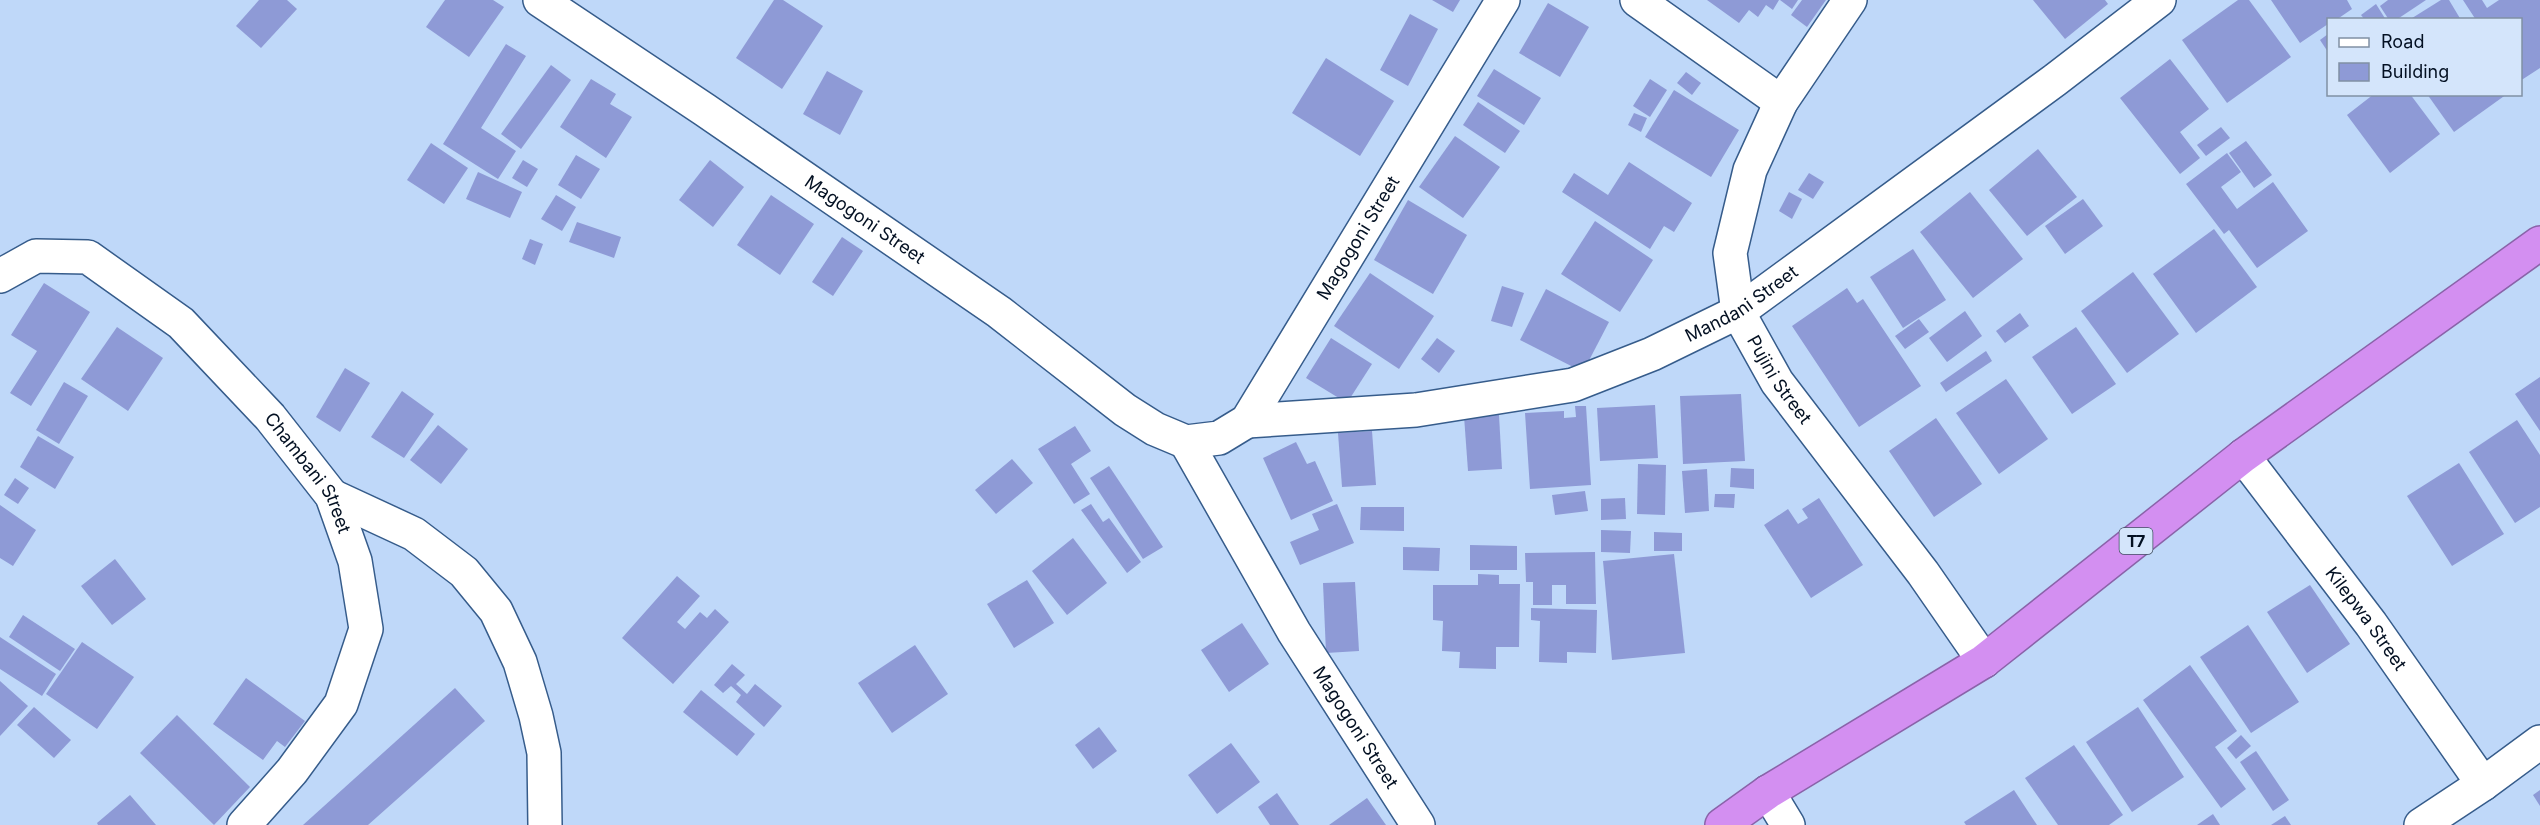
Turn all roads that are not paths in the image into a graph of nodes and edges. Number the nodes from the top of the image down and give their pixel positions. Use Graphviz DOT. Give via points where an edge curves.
graph roads {
  1 [pos="540,0"];
  2 [pos="1503,0"];
  3 [pos="1637,0"];
  4 [pos="1850,0"];
  5 [pos="2159,0"];
  6 [pos="1781,102"];
  7 [pos="2540,243"];
  8 [pos="0,276"];
  9 [pos="1738,312"];
  10 [pos="1246,422"];
  11 [pos="1186,442"];
  12 [pos="2243,456"];
  13 [pos="332,496"];
  14 [pos="1984,661"];
  15 [pos="2540,742"];
  16 [pos="2483,784"];
  17 [pos="1768,792"];
  18 [pos="244,825"];
  19 [pos="545,825"];
  20 [pos="1418,825"];
  21 [pos="1722,825"];
  22 [pos="1788,825"];
  23 [pos="2421,825"];
  1 -- 11 [label="street, Magogoni Street" via="999,312 1125,410"];
  2 -- 10 [label="street, Magogoni Street"];
  3 -- 6 [label="street"];
  4 -- 6 [label="street, Pujini Street"];
  5 -- 9 [label="street, Mandani Street"];
  6 -- 9 [label="street, Pujini Street" via="1750,170 1730,253"];
  7 -- 12 [label="highway, T7"];
  8 -- 13 [label="street, Chambani Street" via="36,256 88,257 181,323 270,417"];
  9 -- 10 [label="street, Mandani Street" via="1652,354 1573,385 1416,410"];
  9 -- 14 [label="street, Pujini Street" via="1777,382 1923,573"];
  10 -- 11 [label="street, Magogoni Street" via="1219,438"];
  11 -- 20 [label="street, Magogoni Street" via="1294,632"];
  12 -- 14 [label="highway, T7"];
  12 -- 16 [label="street, Kilepwa Street" via="2371,624"];
  13 -- 18 [label="street, Chambani Street" via="355,561 366,629 341,704 292,771"];
  13 -- 19 [label="street" via="414,534 464,572 496,611 520,662 536,716 544,753"];
  14 -- 17 [label="highway, T7"];
  15 -- 16 [label="street"];
  16 -- 23 [label="street"];
  17 -- 21 [label="highway, T7"];
  17 -- 22 [label="street"];
}
